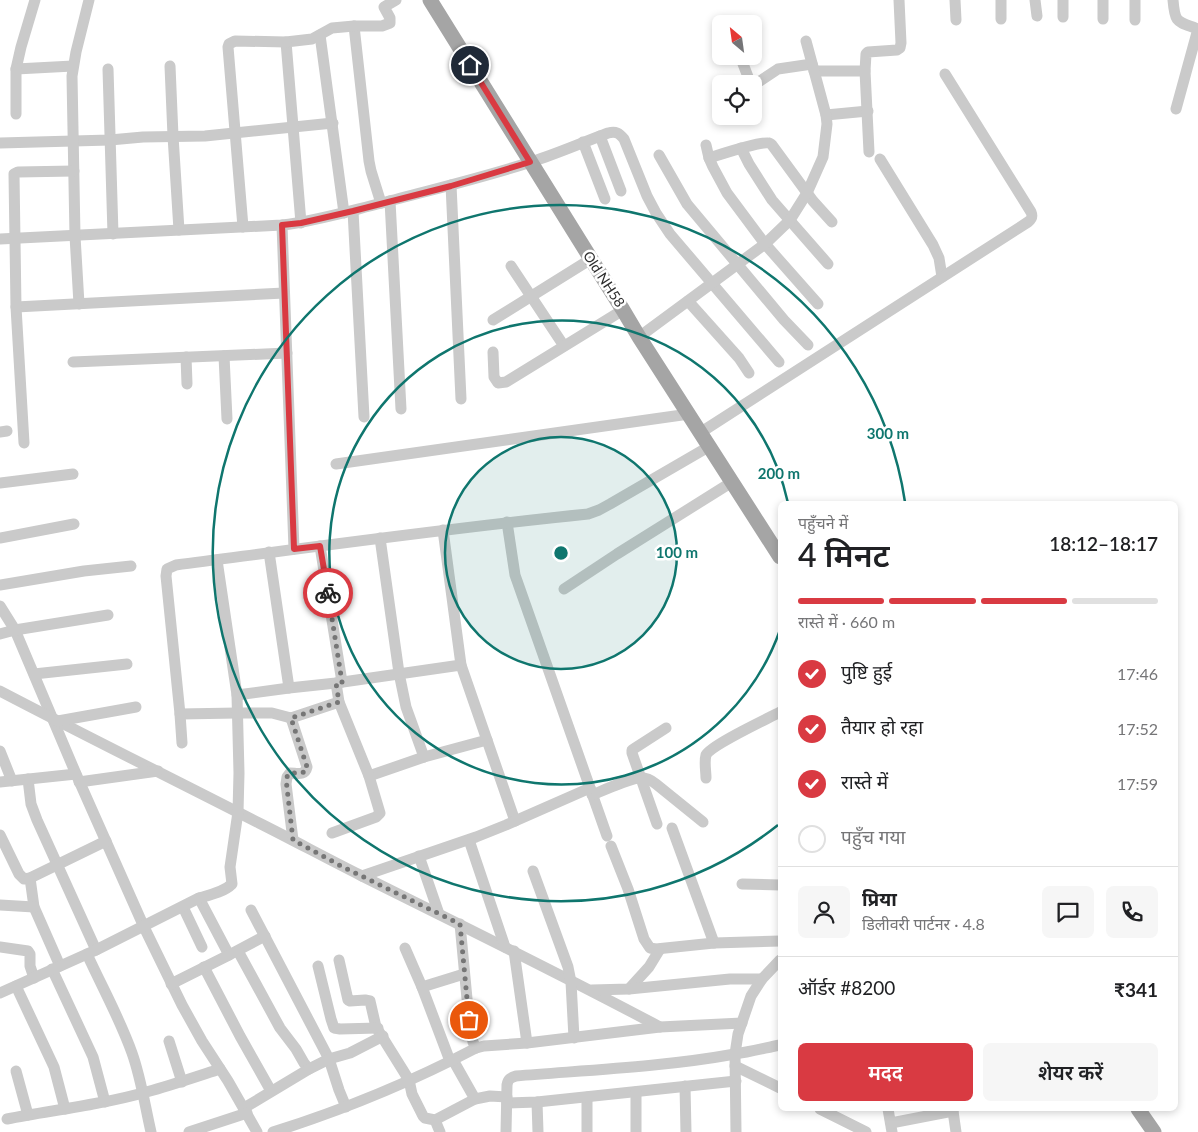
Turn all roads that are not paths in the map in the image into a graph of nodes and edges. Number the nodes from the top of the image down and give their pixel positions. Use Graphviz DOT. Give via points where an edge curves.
graph roads {
  1 [pos="35,0"];
  2 [pos="89,0"];
  3 [pos="396,0"];
  4 [pos="430,0"];
  5 [pos="436,0"];
  6 [pos="899,0"];
  7 [pos="955,0"];
  8 [pos="1001,0"];
  9 [pos="1035,0"];
  10 [pos="1063,0"];
  11 [pos="1103,0"];
  12 [pos="1135,0"];
  13 [pos="1173,0"];
  14 [pos="382,4"];
  15 [pos="1036,16"];
  16 [pos="1063,17"];
  17 [pos="1001,19"];
  18 [pos="1103,19"];
  19 [pos="956,20"];
  20 [pos="1135,20"];
  21 [pos="354,26"];
  22 [pos="1198,29"];
  23 [pos="320,35"];
  24 [pos="806,41"];
  25 [pos="286,42"];
  26 [pos="743,65"];
  27 [pos="73,66"];
  28 [pos="170,66"];
  29 [pos="813,68"];
  30 [pos="16,69"];
  31 [pos="108,69"];
  32 [pos="865,71"];
  33 [pos="945,74"];
  34 [pos="1176,109"];
  35 [pos="868,111"];
  36 [pos="16,114"];
  37 [pos="826,115"];
  38 [pos="333,123"];
  39 [pos="293,127"];
  40 [pos="235,133"];
  41 [pos="173,136"];
  42 [pos="600,136"];
  43 [pos="110,140"];
  44 [pos="74,141"];
  45 [pos="583,142"];
  46 [pos="0,143"];
  47 [pos="706,145"];
  48 [pos="741,148"];
  49 [pos="869,152"];
  50 [pos="659,155"];
  51 [pos="709,158"];
  52 [pos="880,159"];
  53 [pos="533,161"];
  54 [pos="74,171"];
  55 [pos="451,186"];
  56 [pos="621,191"];
  57 [pos="807,193"];
  58 [pos="605,199"];
  59 [pos="386,202"];
  60 [pos="348,212"];
  61 [pos="790,220"];
  62 [pos="832,222"];
  63 [pos="301,223"];
  64 [pos="282,225"];
  65 [pos="243,227"];
  66 [pos="179,230"];
  67 [pos="113,234"];
  68 [pos="75,236"];
  69 [pos="15,238"];
  70 [pos="0,239"];
  71 [pos="765,244"];
  72 [pos="591,259"];
  73 [pos="738,264"];
  74 [pos="828,264"];
  75 [pos="511,266"];
  76 [pos="942,277"];
  77 [pos="712,283"];
  78 [pos="284,293"];
  79 [pos="531,297"];
  80 [pos="688,301"];
  81 [pos="79,304"];
  82 [pos="818,304"];
  83 [pos="16,307"];
  84 [pos="623,310"];
  85 [pos="493,320"];
  86 [pos="642,336"];
  87 [pos="808,345"];
  88 [pos="564,346"];
  89 [pos="493,352"];
  90 [pos="287,353"];
  91 [pos="224,356"];
  92 [pos="186,357"];
  93 [pos="73,362"];
  94 [pos="779,362"];
  95 [pos="749,373"];
  96 [pos="187,384"];
  97 [pos="461,399"];
  98 [pos="401,409"];
  99 [pos="689,414"];
  100 [pos="364,417"];
  101 [pos="226,419"];
  102 [pos="706,429"];
  103 [pos="24,444"];
  104 [pos="710,446"];
  105 [pos="336,464"];
  106 [pos="73,474"];
  107 [pos="732,482"];
  108 [pos="0,483"];
  109 [pos="508,522"];
  110 [pos="74,524"];
  111 [pos="444,530"];
  112 [pos="0,538"];
  113 [pos="380,538"];
  114 [pos="778,543"];
  115 [pos="320,546"];
  116 [pos="294,549"];
  117 [pos="270,552"];
  118 [pos="778,554"];
  119 [pos="217,560"];
  120 [pos="131,566"];
  121 [pos="0,585"];
  122 [pos="564,589"];
  123 [pos="0,606"];
  124 [pos="108,615"];
  125 [pos="15,630"];
  126 [pos="0,634"];
  127 [pos="127,664"];
  128 [pos="461,665"];
  129 [pos="399,673"];
  130 [pos="34,674"];
  131 [pos="339,682"];
  132 [pos="289,688"];
  133 [pos="2,694"];
  134 [pos="237,695"];
  135 [pos="339,702"];
  136 [pos="136,707"];
  137 [pos="237,713"];
  138 [pos="778,713"];
  139 [pos="180,714"];
  140 [pos="291,718"];
  141 [pos="54,719"];
  142 [pos="666,728"];
  143 [pos="487,740"];
  144 [pos="182,743"];
  145 [pos="0,751"];
  146 [pos="424,757"];
  147 [pos="158,771"];
  148 [pos="369,776"];
  149 [pos="78,778"];
  150 [pos="641,778"];
  151 [pos="706,778"];
  152 [pos="28,779"];
  153 [pos="12,781"];
  154 [pos="0,782"];
  155 [pos="591,792"];
  156 [pos="238,812"];
  157 [pos="515,821"];
  158 [pos="703,822"];
  159 [pos="657,824"];
  160 [pos="672,828"];
  161 [pos="332,833"];
  162 [pos="0,835"];
  163 [pos="293,840"];
  164 [pos="469,840"];
  165 [pos="106,841"];
  166 [pos="419,856"];
  167 [pos="58,865"];
  168 [pos="533,871"];
  169 [pos="362,876"];
  170 [pos="30,878"];
  171 [pos="742,884"];
  172 [pos="778,886"];
  173 [pos="199,898"];
  174 [pos="0,905"];
  175 [pos="183,906"];
  176 [pos="34,907"];
  177 [pos="251,910"];
  178 [pos="439,914"];
  179 [pos="460,924"];
  180 [pos="144,927"];
  181 [pos="265,936"];
  182 [pos="778,941"];
  183 [pos="714,943"];
  184 [pos="0,947"];
  185 [pos="202,947"];
  186 [pos="405,948"];
  187 [pos="660,948"];
  188 [pos="510,949"];
  189 [pos="91,952"];
  190 [pos="233,953"];
  191 [pos="340,960"];
  192 [pos="778,962"];
  193 [pos="318,966"];
  194 [pos="204,967"];
  195 [pos="56,968"];
  196 [pos="464,974"];
  197 [pos="34,978"];
  198 [pos="762,978"];
  199 [pos="571,982"];
  200 [pos="171,984"];
  201 [pos="16,986"];
  202 [pos="422,987"];
  203 [pos="629,988"];
  204 [pos="590,990"];
  205 [pos="0,993"];
  206 [pos="742,1023"];
  207 [pos="660,1027"];
  208 [pos="380,1032"];
  209 [pos="574,1038"];
  210 [pos="169,1041"];
  211 [pos="527,1043"];
  212 [pos="778,1046"];
  213 [pos="476,1048"];
  214 [pos="329,1059"];
  215 [pos="735,1060"];
  216 [pos="452,1061"];
  217 [pos="220,1069"];
  218 [pos="309,1069"];
  219 [pos="16,1071"];
  220 [pos="409,1080"];
  221 [pos="736,1081"];
  222 [pos="182,1082"];
  223 [pos="685,1086"];
  224 [pos="778,1087"];
  225 [pos="272,1091"];
  226 [pos="636,1092"];
  227 [pos="143,1093"];
  228 [pos="586,1097"];
  229 [pos="475,1099"];
  230 [pos="507,1100"];
  231 [pos="105,1102"];
  232 [pos="538,1102"];
  233 [pos="346,1107"];
  234 [pos="65,1109"];
  235 [pos="245,1110"];
  236 [pos="824,1111"];
  237 [pos="888,1111"];
  238 [pos="950,1111"];
  239 [pos="953,1111"];
  240 [pos="1130,1111"];
  241 [pos="1139,1111"];
  242 [pos="28,1115"];
  243 [pos="7,1119"];
  244 [pos="435,1120"];
  245 [pos="892,1128"];
  246 [pos="151,1132"];
  247 [pos="189,1132"];
  248 [pos="257,1132"];
  249 [pos="273,1132"];
  250 [pos="440,1132"];
  251 [pos="506,1132"];
  252 [pos="538,1132"];
  253 [pos="587,1132"];
  254 [pos="636,1132"];
  255 [pos="686,1132"];
  256 [pos="736,1132"];
  257 [pos="866,1132"];
  258 [pos="956,1132"];
  259 [pos="1144,1132"];
  260 [pos="1154,1132"];
  1 -- 30 [label="street"];
  2 -- 27 [label="street"];
  3 -- 14 [label="street"];
  4 -- 53 [label="main road, Old NH58"];
  5 -- 53 [label="main road, Old NH58"];
  6 -- 32 [label="street" via="900,48 868,52"];
  7 -- 19 [label="street"];
  8 -- 17 [label="street"];
  9 -- 15 [label="street"];
  10 -- 16 [label="street"];
  11 -- 18 [label="street"];
  12 -- 20 [label="street"];
  13 -- 22 [label="street" via="1176,19"];
  14 -- 21 [label="street" via="390,23"];
  21 -- 23 [label="street" via="332,28"];
  21 -- 59 [label="street" via="369,161 372,176"];
  22 -- 34 [label="street"];
  23 -- 25 [label="street"];
  23 -- 38 [label="street"];
  24 -- 29 [label="street"];
  25 -- 39 [label="street"];
  25 -- 40 [label="street" via="235,41 229,44"];
  26 -- 29 [label="street" via="752,83 778,69"];
  27 -- 30 [label="street"];
  27 -- 44 [label="street"];
  28 -- 41 [label="street"];
  29 -- 32 [label="street"];
  29 -- 37 [label="street"];
  30 -- 36 [label="street"];
  31 -- 43 [label="street"];
  32 -- 35 [label="street"];
  33 -- 76 [label="street" via="1032,219"];
  35 -- 37 [label="street"];
  35 -- 49 [label="street"];
  37 -- 57 [label="street" via="823,157"];
  38 -- 39 [label="street"];
  38 -- 60 [label="street"];
  39 -- 40 [label="street"];
  39 -- 63 [label="street"];
  40 -- 41 [label="street"];
  40 -- 65 [label="street"];
  41 -- 43 [label="street"];
  41 -- 66 [label="street"];
  42 -- 45 [label="street"];
  42 -- 56 [label="street"];
  42 -- 77 [label="street" via="614,131 624,139 656,213"];
  43 -- 44 [label="street"];
  43 -- 67 [label="street"];
  44 -- 46 [label="street"];
  44 -- 54 [label="street"];
  45 -- 53 [label="street"];
  45 -- 58 [label="street"];
  47 -- 51 [label="street"];
  48 -- 51 [label="street"];
  48 -- 57 [label="street" via="764,143 772,145"];
  48 -- 61 [label="street" via="767,192"];
  50 -- 73 [label="street" via="687,204"];
  51 -- 71 [label="street" via="727,193"];
  52 -- 76 [label="street" via="933,245"];
  53 -- 55 [label="street"];
  53 -- 72 [label="main road, Old NH58"];
  53 -- 86 [label="main road, Old NH58" via="628,307"];
  54 -- 68 [label="street"];
  54 -- 69 [label="street" via="14,174"];
  55 -- 59 [label="street"];
  55 -- 97 [label="street"];
  57 -- 61 [label="street"];
  57 -- 62 [label="street"];
  59 -- 60 [label="street"];
  59 -- 98 [label="street"];
  60 -- 63 [label="street"];
  60 -- 100 [label="street"];
  61 -- 71 [label="street"];
  61 -- 74 [label="street"];
  63 -- 64 [label="street"];
  64 -- 65 [label="street"];
  64 -- 78 [label="street"];
  65 -- 66 [label="street"];
  66 -- 67 [label="street"];
  67 -- 68 [label="street"];
  68 -- 69 [label="street"];
  68 -- 81 [label="street"];
  69 -- 70 [label="street"];
  69 -- 83 [label="street"];
  71 -- 73 [label="street"];
  71 -- 82 [label="street"];
  72 -- 79 [label="street"];
  72 -- 84 [label="main road, Old NH58"];
  73 -- 77 [label="street"];
  73 -- 87 [label="street"];
  75 -- 79 [label="street"];
  76 -- 102 [label="street"];
  77 -- 80 [label="street"];
  77 -- 94 [label="street"];
  78 -- 81 [label="street"];
  78 -- 90 [label="street"];
  79 -- 85 [label="street"];
  79 -- 88 [label="street"];
  80 -- 86 [label="street"];
  80 -- 95 [label="street"];
  81 -- 83 [label="street"];
  83 -- 103 [label="street"];
  84 -- 86 [label="main road, Old NH58"];
  84 -- 88 [label="street"];
  86 -- 99 [label="main road, Old NH58"];
  86 -- 102 [label="main road, Old NH58"];
  88 -- 89 [label="street" via="502,383 494,377"];
  90 -- 91 [label="street"];
  90 -- 116 [label="street"];
  91 -- 92 [label="street"];
  91 -- 101 [label="street"];
  92 -- 93 [label="street"];
  92 -- 96 [label="street"];
  99 -- 104 [label="main road, Old NH58"];
  99 -- 105 [label="street"];
  102 -- 114 [label="main road, Old NH58"];
  104 -- 107 [label="main road, Old NH58"];
  104 -- 109 [label="street" via="599,510 588,514"];
  106 -- 108 [label="street"];
  107 -- 118 [label="main road, Old NH58"];
  107 -- 122 [label="street"];
  109 -- 111 [label="street"];
  109 -- 155 [label="street" via="515,575"];
  110 -- 112 [label="street"];
  111 -- 113 [label="street"];
  111 -- 128 [label="street"];
  113 -- 115 [label="street"];
  113 -- 129 [label="street"];
  115 -- 116 [label="street"];
  115 -- 131 [label="street"];
  116 -- 117 [label="street"];
  117 -- 119 [label="street"];
  117 -- 132 [label="street"];
  119 -- 134 [label="street"];
  119 -- 139 [label="street" via="176,565 166,572"];
  120 -- 121 [label="street"];
  123 -- 125 [label="street"];
  124 -- 125 [label="street"];
  125 -- 126 [label="street"];
  125 -- 130 [label="street"];
  127 -- 130 [label="street"];
  128 -- 129 [label="street"];
  128 -- 143 [label="street"];
  129 -- 131 [label="street"];
  129 -- 146 [label="street" via="406,708"];
  130 -- 141 [label="street"];
  131 -- 132 [label="street"];
  131 -- 135 [label="street"];
  132 -- 134 [label="street"];
  133 -- 141 [label="street"];
  134 -- 137 [label="street"];
  135 -- 140 [label="street"];
  135 -- 148 [label="street"];
  136 -- 141 [label="street"];
  137 -- 139 [label="street"];
  137 -- 140 [label="street" via="272,713"];
  137 -- 156 [label="street"];
  138 -- 151 [label="street" via="709,751"];
  139 -- 144 [label="street"];
  140 -- 163 [label="street" via="307,767 302,773 290,773 286,779"];
  141 -- 147 [label="street"];
  141 -- 149 [label="street"];
  142 -- 150 [label="street" via="632,750"];
  143 -- 146 [label="street"];
  143 -- 157 [label="street"];
  145 -- 153 [label="street"];
  146 -- 148 [label="street"];
  147 -- 149 [label="street"];
  147 -- 156 [label="street"];
  148 -- 161 [label="street" via="379,815"];
  149 -- 152 [label="street"];
  149 -- 165 [label="street"];
  150 -- 155 [label="street"];
  150 -- 158 [label="street" via="651,780"];
  150 -- 159 [label="street"];
  152 -- 153 [label="street"];
  152 -- 167 [label="street" via="31,804"];
  153 -- 154 [label="street"];
  155 -- 157 [label="street"];
  155 -- 187 [label="street" via="644,939 650,948"];
  156 -- 163 [label="street"];
  156 -- 173 [label="street" via="230,866 232,884"];
  157 -- 164 [label="street"];
  160 -- 183 [label="street"];
  162 -- 170 [label="street" via="21,877"];
  163 -- 169 [label="street"];
  164 -- 166 [label="street"];
  164 -- 188 [label="street"];
  165 -- 167 [label="street"];
  165 -- 180 [label="street"];
  166 -- 169 [label="street"];
  166 -- 178 [label="street"];
  167 -- 170 [label="street"];
  167 -- 189 [label="street"];
  168 -- 199 [label="street"];
  169 -- 178 [label="street"];
  170 -- 176 [label="street"];
  171 -- 172 [label="street"];
  173 -- 175 [label="street"];
  173 -- 190 [label="street"];
  174 -- 176 [label="street"];
  175 -- 180 [label="street"];
  175 -- 185 [label="street"];
  176 -- 195 [label="street"];
  177 -- 181 [label="street"];
  178 -- 179 [label="street"];
  179 -- 188 [label="street"];
  179 -- 196 [label="street"];
  180 -- 189 [label="street"];
  180 -- 200 [label="street"];
  181 -- 190 [label="street"];
  181 -- 214 [label="street"];
  182 -- 183 [label="street"];
  183 -- 187 [label="street"];
  184 -- 197 [label="street" via="28,951"];
  186 -- 202 [label="street"];
  187 -- 203 [label="street"];
  188 -- 199 [label="street"];
  188 -- 211 [label="street"];
  189 -- 195 [label="street"];
  189 -- 227 [label="street" via="127,1040"];
  190 -- 194 [label="street"];
  190 -- 218 [label="street"];
  191 -- 208 [label="street" via="348,1000 370,1001"];
  192 -- 198 [label="street"];
  193 -- 208 [label="street" via="334,1028"];
  194 -- 200 [label="street"];
  194 -- 225 [label="street"];
  195 -- 197 [label="street"];
  195 -- 231 [label="street" via="93,1057"];
  196 -- 202 [label="street"];
  196 -- 213 [label="street" via="472,1042"];
  197 -- 201 [label="street"];
  198 -- 203 [label="street"];
  198 -- 206 [label="street" via="751,996"];
  199 -- 204 [label="street"];
  199 -- 209 [label="street"];
  200 -- 217 [label="street"];
  201 -- 205 [label="street"];
  201 -- 234 [label="street" via="54,1067"];
  202 -- 216 [label="street"];
  203 -- 204 [label="street"];
  204 -- 207 [label="street"];
  206 -- 207 [label="street"];
  206 -- 215 [label="street"];
  207 -- 209 [label="street"];
  208 -- 214 [label="street" via="350,1053"];
  208 -- 220 [label="street"];
  209 -- 211 [label="street"];
  210 -- 222 [label="street"];
  211 -- 213 [label="street"];
  212 -- 215 [label="street"];
  213 -- 216 [label="street"];
  214 -- 218 [label="street"];
  214 -- 233 [label="street"];
  215 -- 221 [label="street"];
  215 -- 224 [label="street"];
  215 -- 230 [label="street" via="516,1076 509,1079"];
  216 -- 220 [label="street"];
  216 -- 229 [label="street"];
  217 -- 222 [label="street"];
  217 -- 235 [label="street"];
  218 -- 225 [label="street"];
  219 -- 242 [label="street"];
  220 -- 233 [label="street"];
  220 -- 244 [label="street" via="423,1116"];
  221 -- 223 [label="street"];
  221 -- 256 [label="street"];
  222 -- 227 [label="street"];
  223 -- 226 [label="street"];
  223 -- 255 [label="street"];
  225 -- 235 [label="street"];
  226 -- 228 [label="street"];
  226 -- 254 [label="street"];
  227 -- 231 [label="street"];
  227 -- 246 [label="street"];
  228 -- 232 [label="street"];
  228 -- 253 [label="street"];
  229 -- 230 [label="street" via="490,1096"];
  229 -- 244 [label="street"];
  230 -- 232 [label="street"];
  230 -- 251 [label="street"];
  231 -- 234 [label="street"];
  232 -- 252 [label="street"];
  233 -- 249 [label="street"];
  234 -- 242 [label="street"];
  235 -- 247 [label="street"];
  235 -- 248 [label="street"];
  236 -- 257 [label="street"];
  237 -- 245 [label="street"];
  238 -- 245 [label="street"];
  239 -- 258 [label="street"];
  240 -- 259 [label="main road"];
  241 -- 260 [label="main road"];
  242 -- 243 [label="street"];
  244 -- 250 [label="street"];
}
